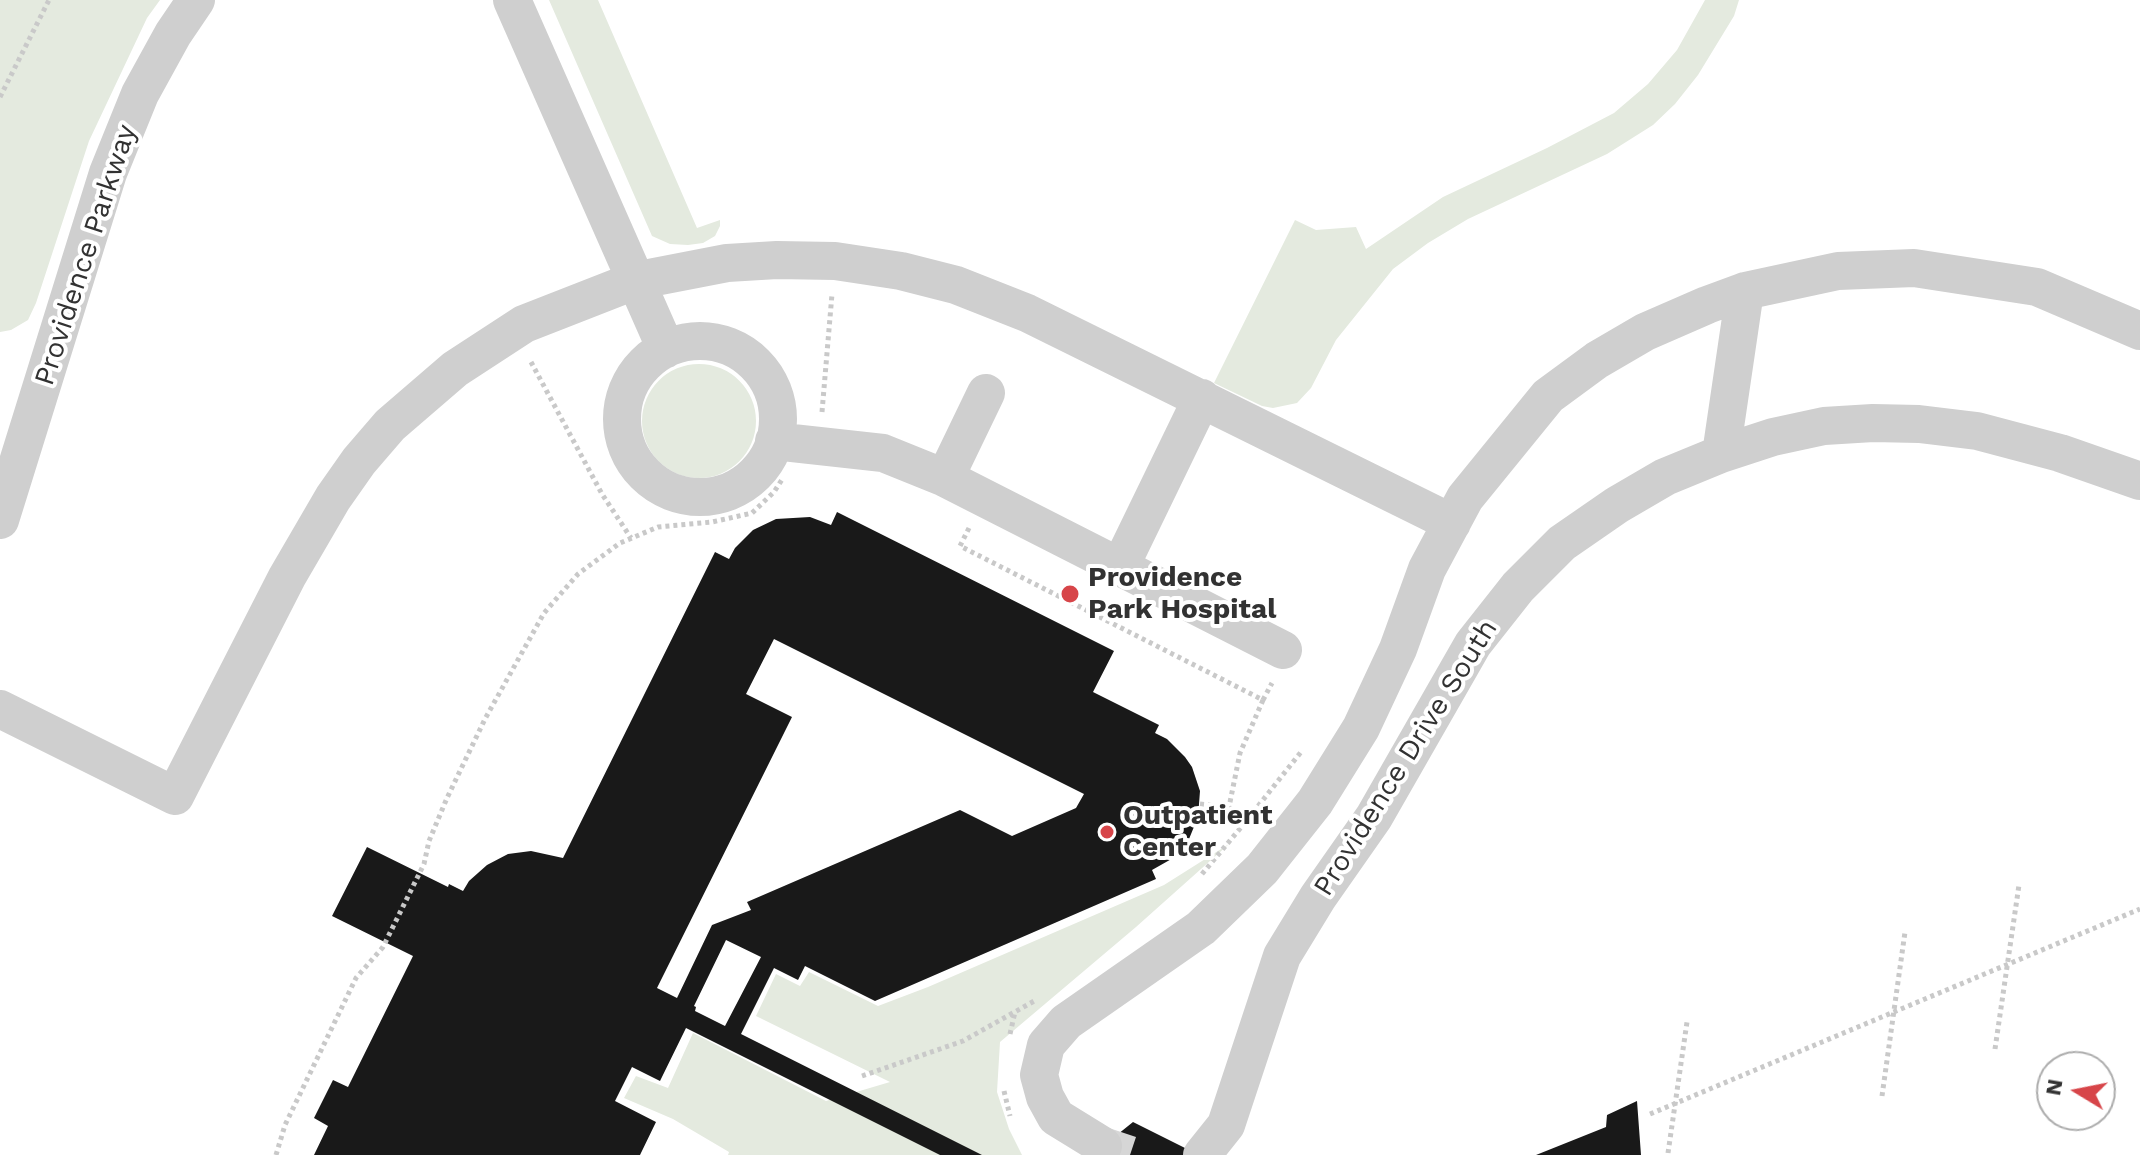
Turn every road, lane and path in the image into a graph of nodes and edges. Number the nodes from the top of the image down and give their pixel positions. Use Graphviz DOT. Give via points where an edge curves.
graph roads {
  1 [pos="49,0"];
  2 [pos="196,0"];
  3 [pos="512,0"];
  4 [pos="0,97"];
  5 [pos="835,261"];
  6 [pos="634,281"];
  7 [pos="1745,291"];
  8 [pos="2140,331"];
  9 [pos="511,332"];
  10 [pos="666,349"];
  11 [pos="986,393"];
  12 [pos="1202,398"];
  13 [pos="791,442"];
  14 [pos="1721,454"];
  15 [pos="2139,474"];
  16 [pos="945,478"];
  17 [pos="0,520"];
  18 [pos="1452,523"];
  19 [pos="631,538"];
  20 [pos="1120,567"];
  21 [pos="1283,650"];
  22 [pos="0,709"];
  23 [pos="1200,804"];
  24 [pos="1229,807"];
  25 [pos="1243,825"];
  26 [pos="1199,878"];
  27 [pos="2019,885"];
  28 [pos="2140,909"];
  29 [pos="1905,932"];
  30 [pos="2008,964"];
  31 [pos="1048,993"];
  32 [pos="1894,1012"];
  33 [pos="1687,1022"];
  34 [pos="1995,1049"];
  35 [pos="862,1076"];
  36 [pos="1882,1096"];
  37 [pos="1674,1104"];
  38 [pos="1650,1114"];
  39 [pos="1103,1146"];
  40 [pos="1668,1153"];
  41 [pos="1202,1155"];
  1 -- 4 [label="path"];
  2 -- 17 [label="street, Providence Parkway" via="140,94 108,173"];
  3 -- 6 [label="street"];
  5 -- 6 [label="street" via="727,263"];
  5 -- 12 [label="street" via="956,285 1027,313"];
  5 -- 13 [label="path" via="821,427"];
  6 -- 9 [label="street"];
  6 -- 10 [label="street"];
  7 -- 8 [label="street, Providence Drive South" via="1838,271 1914,268 2037,287"];
  7 -- 14 [label="street"];
  7 -- 18 [label="street, Providence Drive South" via="1645,332 1548,396 1465,498"];
  9 -- 19 [label="path"];
  9 -- 22 [label="street" via="455,369 390,425 359,461 287,577 175,796"];
  10 -- 13 [label="street" via="706,341 752,359 777,402 778,427"];
  10 -- 13 [label="street" via="639,369 622,415 625,442 637,466 656,485 681,496 708,498 734,491 771,453"];
  11 -- 16 [label="street"];
  12 -- 18 [label="street"];
  12 -- 20 [label="street"];
  13 -- 16 [label="street" via="883,453"];
  14 -- 15 [label="street, Providence Drive South" via="1824,426 1919,424 1977,431"];
  14 -- 41 [label="street, Providence Drive South" via="1665,477 1562,543 1473,644 1374,817 1282,956 1226,1125"];
  16 -- 20 [label="street"];
  18 -- 39 [label="street, Providence Drive South" via="1427,569 1361,728 1315,802 1262,869 1201,928 1066,1022 1046,1045 1039,1075 1056,1117"];
  20 -- 21 [label="street"];
  23 -- 24 [label="path"];
  25 -- 26 [label="path"];
  27 -- 30 [label="path"];
  28 -- 30 [label="path"];
  29 -- 32 [label="path"];
  30 -- 32 [label="path"];
  30 -- 34 [label="path"];
  31 -- 35 [label="path" via="963,1041"];
  32 -- 36 [label="path"];
  32 -- 37 [label="path"];
  33 -- 37 [label="path"];
  37 -- 38 [label="path"];
  37 -- 40 [label="path"];
}
